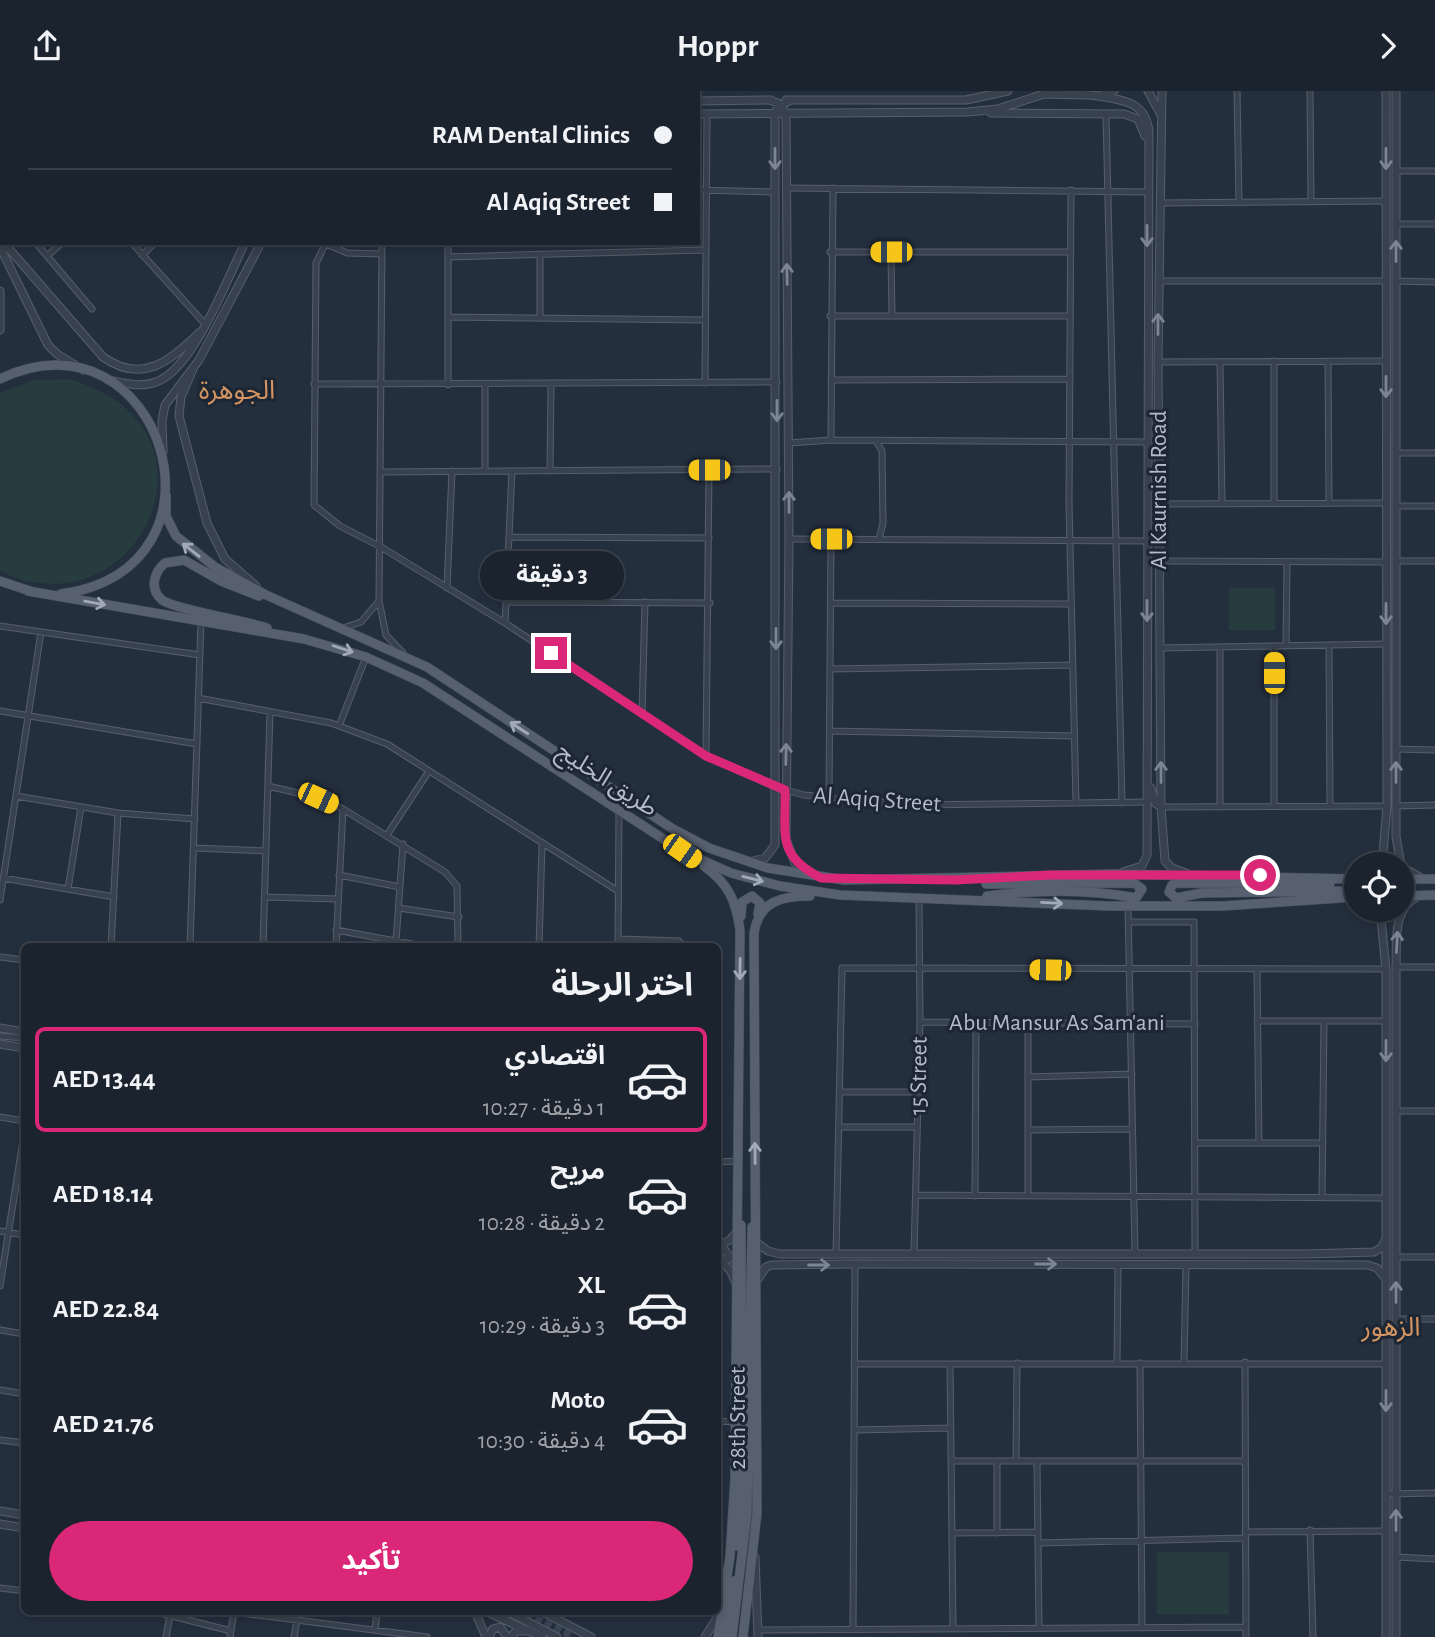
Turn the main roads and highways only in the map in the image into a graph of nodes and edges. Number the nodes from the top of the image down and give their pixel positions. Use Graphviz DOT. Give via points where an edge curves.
graph roads {
  1 [pos="0,379"];
  2 [pos="166,495"];
  3 [pos="0,581"];
  4 [pos="28,591"];
  5 [pos="304,611"];
  6 [pos="304,639"];
  7 [pos="682,851"];
  8 [pos="930,880"];
  9 [pos="1344,880"];
  10 [pos="1344,881"];
  11 [pos="1344,891"];
  12 [pos="840,895"];
  13 [pos="1414,895"];
  14 [pos="1435,895"];
  15 [pos="961,898"];
  16 [pos="1344,898"];
  17 [pos="758,916"];
  18 [pos="740,930"];
  19 [pos="737,1188"];
  20 [pos="756,1198"];
  21 [pos="718,1637"];
  22 [pos="725,1637"];
  23 [pos="732,1637"];
  24 [pos="743,1637"];
  1 -- 2 [label="main road" via="38,367 84,370 107,380 142,410 163,452"];
  2 -- 4 [label="main road" via="150,539 118,573 77,591"];
  5 -- 2 [label="main road, طريق الخليج, one-way" via="215,567 181,542 166,516"];
  3 -- 4 [label="main road"];
  4 -- 6 [label="main road, طريق الخليج, one-way"];
  5 -- 6 [label="main road" via="238,589 184,560 165,562 154,577 155,590 167,603"];
  8 -- 5 [label="main road, طريق الخليج, one-way" via="821,878 709,848 403,653"];
  6 -- 7 [label="main road, طريق الخليج, one-way" via="366,657 423,683"];
  7 -- 12 [label="main road, طريق الخليج, one-way" via="753,879"];
  7 -- 18 [label="main road, 28th Street" via="728,888"];
  8 -- 9 [label="main road, طريق الخليج" via="1188,874"];
  8 -- 15 [label="main road" via="1134,883 1142,889 1136,898 1112,893 1016,893"];
  10 -- 11 [label="main road" via="1177,883 1169,892 1176,898 1202,893"];
  12 -- 15 [label="main road, طريق الخليج"];
  12 -- 17 [label="main road" via="780,898"];
  13 -- 14 [label="main road"];
  15 -- 16 [label="main road, طريق الخليج, one-way" via="1222,906"];
  17 -- 18 [label="main road" via="759,899 748,897 742,902"];
  20 -- 17 [label="main road, 28th Street, one-way" via="752,1028"];
  18 -- 19 [label="main road, 28th Street, one-way"];
  19 -- 21 [label="main road, 28th Street" via="733,1526"];
  19 -- 22 [label="main road, 28th Street" via="743,1241 741,1473"];
  20 -- 23 [label="main road, 28th Street" via="750,1241 747,1513"];
  20 -- 24 [label="main road, 28th Street" via="754,1554"];
}
